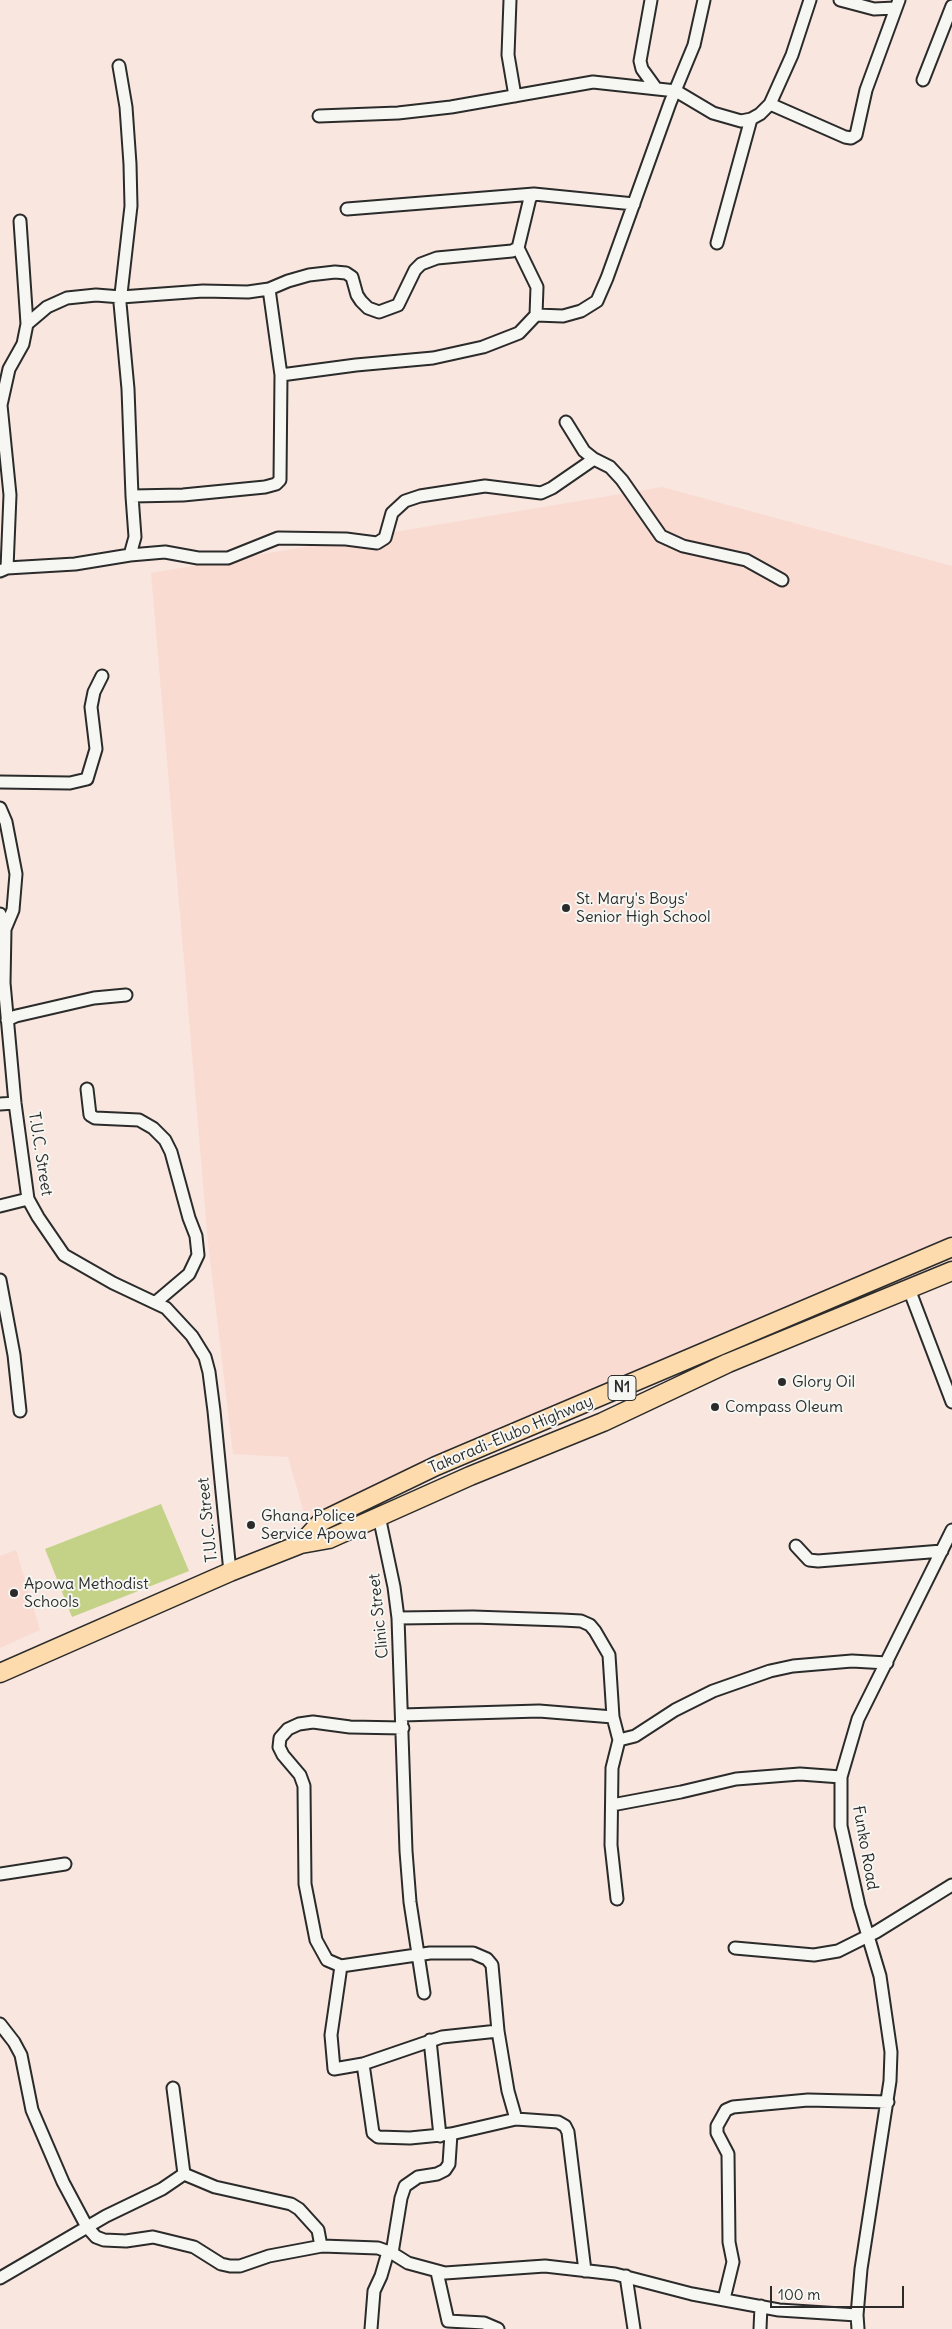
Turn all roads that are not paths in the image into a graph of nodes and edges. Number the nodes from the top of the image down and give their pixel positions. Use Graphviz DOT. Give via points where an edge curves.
graph roads {
  1 [pos="510,0"];
  2 [pos="651,0"];
  3 [pos="704,0"];
  4 [pos="810,0"];
  5 [pos="840,0"];
  6 [pos="897,4"];
  7 [pos="952,6"];
  8 [pos="119,66"];
  9 [pos="923,80"];
  10 [pos="655,88"];
  11 [pos="676,91"];
  12 [pos="515,96"];
  13 [pos="770,104"];
  14 [pos="319,116"];
  15 [pos="752,120"];
  16 [pos="534,194"];
  17 [pos="634,204"];
  18 [pos="347,209"];
  19 [pos="20,221"];
  20 [pos="717,243"];
  21 [pos="518,248"];
  22 [pos="269,289"];
  23 [pos="121,297"];
  24 [pos="536,315"];
  25 [pos="27,324"];
  26 [pos="281,375"];
  27 [pos="0,405"];
  28 [pos="566,422"];
  29 [pos="594,459"];
  30 [pos="132,496"];
  31 [pos="130,555"];
  32 [pos="4,570"];
  33 [pos="782,580"];
  34 [pos="102,676"];
  35 [pos="0,782"];
  36 [pos="0,808"];
  37 [pos="0,914"];
  38 [pos="5,928"];
  39 [pos="126,995"];
  40 [pos="8,1020"];
  41 [pos="87,1089"];
  42 [pos="15,1103"];
  43 [pos="0,1104"];
  44 [pos="28,1199"];
  45 [pos="0,1206"];
  46 [pos="952,1247"];
  47 [pos="952,1271"];
  48 [pos="0,1280"];
  49 [pos="909,1289"];
  50 [pos="156,1302"];
  51 [pos="952,1402"];
  52 [pos="20,1411"];
  53 [pos="379,1516"];
  54 [pos="952,1530"];
  55 [pos="301,1544"];
  56 [pos="796,1546"];
  57 [pos="942,1551"];
  58 [pos="230,1572"];
  59 [pos="398,1618"];
  60 [pos="887,1663"];
  61 [pos="0,1673"];
  62 [pos="402,1715"];
  63 [pos="613,1717"];
  64 [pos="403,1728"];
  65 [pos="618,1740"];
  66 [pos="841,1777"];
  67 [pos="612,1805"];
  68 [pos="64,1864"];
  69 [pos="0,1874"];
  70 [pos="952,1885"];
  71 [pos="616,1899"];
  72 [pos="867,1935"];
  73 [pos="735,1948"];
  74 [pos="419,1953"];
  75 [pos="341,1966"];
  76 [pos="424,1993"];
  77 [pos="0,2024"];
  78 [pos="498,2031"];
  79 [pos="430,2040"];
  80 [pos="363,2064"];
  81 [pos="173,2088"];
  82 [pos="888,2102"];
  83 [pos="516,2119"];
  84 [pos="445,2135"];
  85 [pos="184,2174"];
  86 [pos="87,2228"];
  87 [pos="321,2246"];
  88 [pos="390,2252"];
  89 [pos="585,2271"];
  90 [pos="437,2272"];
  91 [pos="626,2276"];
  92 [pos="0,2278"];
  93 [pos="724,2299"];
  94 [pos="761,2306"];
  95 [pos="857,2314"];
  96 [pos="472,2326"];
  97 [pos="371,2329"];
  98 [pos="498,2329"];
  99 [pos="634,2329"];
  100 [pos="760,2329"];
  101 [pos="858,2329"];
  1 -- 12 [label="street" via="508,55"];
  2 -- 10 [label="street" via="640,61"];
  3 -- 11 [label="street" via="694,45"];
  4 -- 13 [label="street" via="792,55"];
  5 -- 6 [label="street" via="874,9"];
  6 -- 13 [label="street" via="866,90 856,134 851,138"];
  7 -- 9 [label="street"];
  8 -- 23 [label="street" via="126,107 131,206"];
  10 -- 11 [label="street"];
  10 -- 12 [label="street" via="593,82"];
  11 -- 15 [label="street" via="713,112 741,121"];
  11 -- 17 [label="street"];
  12 -- 14 [label="street" via="398,113"];
  13 -- 15 [label="street"];
  15 -- 20 [label="street"];
  16 -- 17 [label="street"];
  16 -- 18 [label="street"];
  16 -- 21 [label="street" via="530,198"];
  17 -- 24 [label="street" via="597,301 581,311 563,316"];
  19 -- 25 [label="street"];
  21 -- 22 [label="street" via="436,258 421,264 398,305 379,312 368,308 362,301 352,277 346,273 309,275"];
  21 -- 24 [label="street" via="537,287"];
  22 -- 23 [label="street"];
  22 -- 26 [label="street"];
  23 -- 25 [label="street" via="67,298 47,307"];
  23 -- 30 [label="street"];
  24 -- 26 [label="street" via="519,333 483,347 433,358"];
  25 -- 27 [label="street" via="23,344 6,376"];
  26 -- 30 [label="street" via="280,480 276,484 183,495"];
  27 -- 32 [label="street" via="10,496"];
  28 -- 29 [label="street" via="584,451"];
  29 -- 31 [label="street" via="540,493 485,486 404,501 392,513 385,538 377,543 278,538 228,558 198,558 165,552"];
  29 -- 33 [label="street" via="610,467 622,480 661,536 683,546 746,560"];
  30 -- 31 [label="street" via="136,537"];
  31 -- 32 [label="street"];
  34 -- 35 [label="street" via="91,707 96,749 87,779"];
  36 -- 38 [label="street, T.U.C. Street" via="6,822 16,874 13,910"];
  37 -- 38 [label="street"];
  38 -- 40 [label="street, T.U.C. Street" via="4,982"];
  39 -- 40 [label="street" via="94,998"];
  40 -- 42 [label="street, T.U.C. Street"];
  41 -- 50 [label="street" via="90,1114 95,1118 139,1120 165,1140 170,1152 196,1236 198,1255 189,1274"];
  42 -- 43 [label="street"];
  42 -- 44 [label="street, T.U.C. Street"];
  44 -- 45 [label="street"];
  44 -- 50 [label="street, T.U.C. Street" via="64,1255"];
  46 -- 55 [label="highway, Takoradi-Elubo Highway / N1" via="428,1470 322,1521"];
  47 -- 49 [label="highway, Takoradi-Elubo Highway / N1"];
  48 -- 52 [label="street" via="14,1355"];
  49 -- 51 [label="street"];
  49 -- 53 [label="highway, Takoradi-Elubo Highway / N1" via="728,1363 602,1422"];
  50 -- 58 [label="street, T.U.C. Street" via="175,1316 205,1357"];
  53 -- 55 [label="highway, Takoradi-Elubo Highway / N1" via="329,1539"];
  53 -- 59 [label="street, Clinic Street"];
  54 -- 57 [label="street, Funko Road"];
  55 -- 58 [label="highway, Takoradi-Elubo Highway / N1"];
  56 -- 57 [label="street" via="809,1560 818,1561"];
  57 -- 60 [label="street, Funko Road"];
  58 -- 61 [label="highway, Takoradi-Elubo Highway / N1"];
  59 -- 62 [label="street, Clinic Street"];
  59 -- 63 [label="street" via="539,1618 581,1621 590,1625 609,1655"];
  60 -- 65 [label="street" via="852,1661 770,1671 694,1699 635,1736"];
  60 -- 66 [label="street, Funko Road" via="858,1719"];
  62 -- 63 [label="street" via="539,1712"];
  62 -- 64 [label="street, Clinic Street"];
  63 -- 65 [label="street"];
  64 -- 74 [label="street, Clinic Street" via="406,1852"];
  64 -- 75 [label="street" via="350,1727 313,1722 288,1729 280,1738 279,1747 300,1775 304,1786 305,1884 316,1940 327,1960"];
  65 -- 67 [label="street" via="612,1768"];
  66 -- 67 [label="street" via="800,1774 736,1779"];
  66 -- 72 [label="street, Funko Road" via="841,1826"];
  67 -- 71 [label="street" via="611,1845"];
  68 -- 69 [label="street"];
  70 -- 72 [label="street"];
  72 -- 73 [label="street" via="838,1951 814,1955"];
  72 -- 82 [label="street, Funko Road" via="880,1976 887,2017 891,2052"];
  74 -- 75 [label="street"];
  74 -- 76 [label="street, Clinic Street"];
  74 -- 78 [label="street" via="473,1953 488,1959 492,1966"];
  75 -- 80 [label="street" via="331,2035 333,2065 338,2069"];
  77 -- 86 [label="street" via="21,2055 32,2110"];
  78 -- 79 [label="street"];
  78 -- 83 [label="street"];
  79 -- 80 [label="street"];
  79 -- 84 [label="street"];
  80 -- 84 [label="street" via="373,2133 384,2139"];
  81 -- 85 [label="street"];
  82 -- 93 [label="street" via="808,2100 726,2110 717,2126 717,2133 728,2154 729,2242 733,2262"];
  82 -- 95 [label="street, Funko Road" via="861,2269"];
  83 -- 84 [label="street"];
  83 -- 89 [label="street" via="558,2122 568,2132"];
  84 -- 88 [label="street" via="449,2164 437,2174 418,2177 405,2186"];
  85 -- 86 [label="street"];
  85 -- 87 [label="street" via="215,2187 291,2204 318,2230"];
  86 -- 87 [label="street" via="104,2240 153,2237 184,2244 230,2266"];
  86 -- 92 [label="street"];
  87 -- 88 [label="street" via="355,2246"];
  88 -- 90 [label="street" via="408,2263"];
  88 -- 97 [label="street" via="374,2291"];
  89 -- 90 [label="street" via="539,2266 453,2274"];
  89 -- 91 [label="street"];
  90 -- 96 [label="street" via="448,2321"];
  91 -- 93 [label="street"];
  91 -- 99 [label="street"];
  93 -- 94 [label="street"];
  94 -- 95 [label="street" via="810,2313"];
  94 -- 100 [label="street"];
  95 -- 101 [label="street, Funko Road"];
  96 -- 98 [label="street" via="490,2324"];
}
